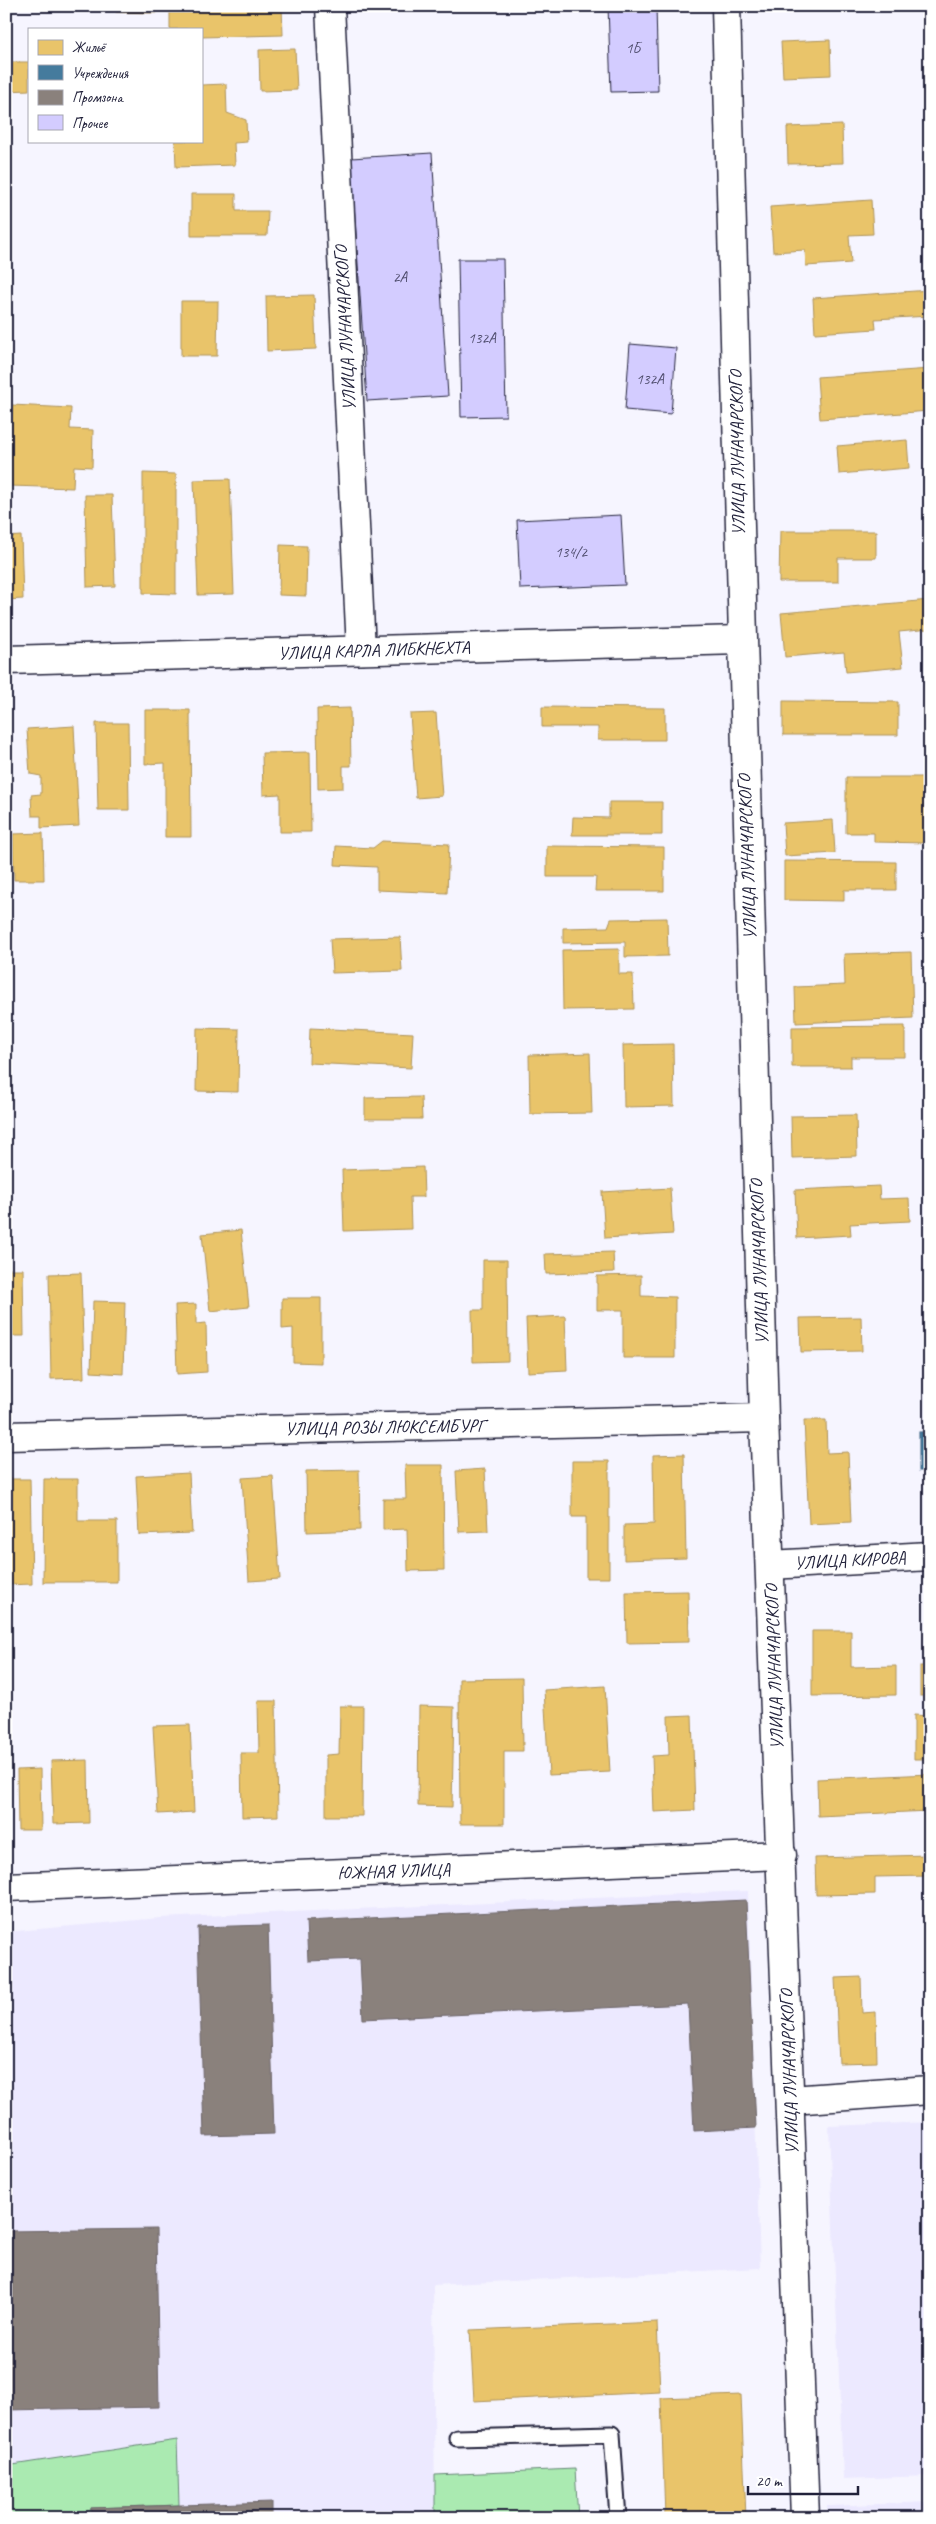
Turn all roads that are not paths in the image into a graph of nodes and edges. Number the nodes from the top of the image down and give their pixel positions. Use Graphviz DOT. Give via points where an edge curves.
graph roads {
  1 [pos="330,6"];
  2 [pos="726,6"];
  3 [pos="741,640"];
  4 [pos="361,650"];
  5 [pos="6,660"];
  6 [pos="764,1418"];
  7 [pos="6,1436"];
  8 [pos="930,1556"];
  9 [pos="770,1565"];
  10 [pos="782,1855"];
  11 [pos="6,1887"];
  12 [pos="930,2090"];
  13 [pos="790,2100"];
  14 [pos="457,2438"];
  15 [pos="618,2518"];
  16 [pos="805,2518"];
  1 -- 4 [label="street, УЛИЦА ЛУНАЧАРСКОГО"];
  2 -- 3 [label="street, УЛИЦА ЛУНАЧАРСКОГО"];
  3 -- 4 [label="street, УЛИЦА КАРЛА ЛИБКНЕХТА"];
  3 -- 6 [label="street, УЛИЦА ЛУНАЧАРСКОГО"];
  4 -- 5 [label="street, УЛИЦА КАРЛА ЛИБКНЕХТА"];
  6 -- 7 [label="street, УЛИЦА РОЗЫ ЛЮКСЕМБУРГ"];
  6 -- 9 [label="street, УЛИЦА ЛУНАЧАРСКОГО"];
  8 -- 9 [label="street, УЛИЦА КИРОВА"];
  9 -- 10 [label="street, УЛИЦА ЛУНАЧАРСКОГО"];
  10 -- 11 [label="street, ЮЖНАЯ УЛИЦА"];
  10 -- 13 [label="street, УЛИЦА ЛУНАЧАРСКОГО"];
  12 -- 13 [label="street"];
  13 -- 16 [label="street, УЛИЦА ЛУНАЧАРСКОГО"];
  14 -- 15 [label="lane" via="612,2434"];
}
